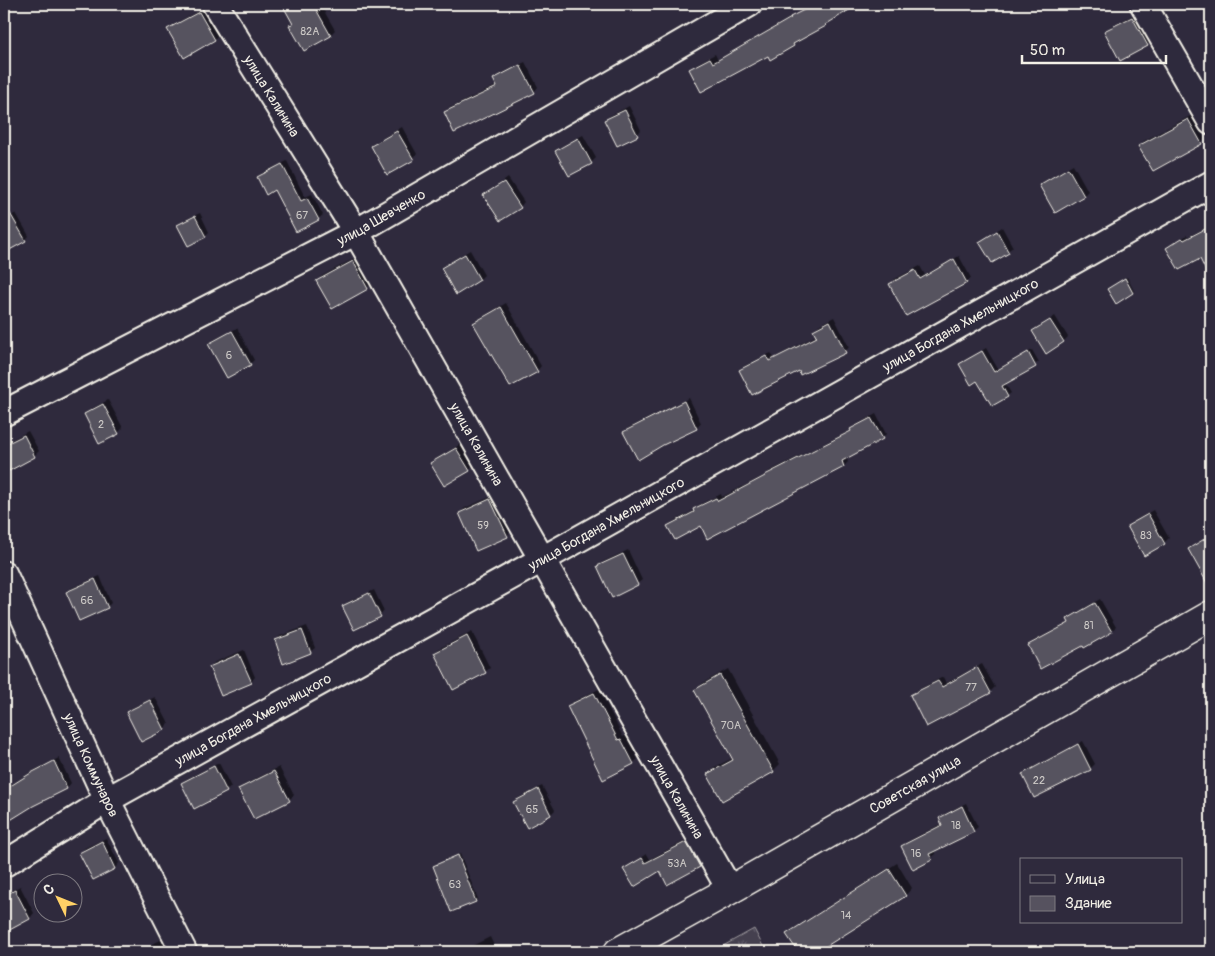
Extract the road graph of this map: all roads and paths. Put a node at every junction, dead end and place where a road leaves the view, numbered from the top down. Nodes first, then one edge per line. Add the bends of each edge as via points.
1 (215, 4) edge
2 (750, 4) edge
3 (1143, 4) edge
4 (1211, 122) edge
5 (1211, 184) edge
6 (356, 232) junction
7 (4, 413) edge
8 (543, 560) junction
9 (4, 574) edge
10 (1211, 615) edge
11 (107, 800) junction
12 (4, 864) edge
13 (730, 890) junction
14 (184, 952) edge
15 (618, 952) edge

1 - 6 street, улица Калинина
2 - 6 street, улица Шевченко
3 - 4 street
5 - 8 street, улица Богдана Хмельницкого
6 - 7 street, улица Шевченко
6 - 8 street, улица Калинина
8 - 11 street, улица Богдана Хмельницкого
8 - 13 street, улица Калинина
9 - 11 street, улица Коммунаров
10 - 13 highway, Советская улица
11 - 12 street, улица Богдана Хмельницкого
11 - 14 street, улица Коммунаров
13 - 15 highway, Советская улица

